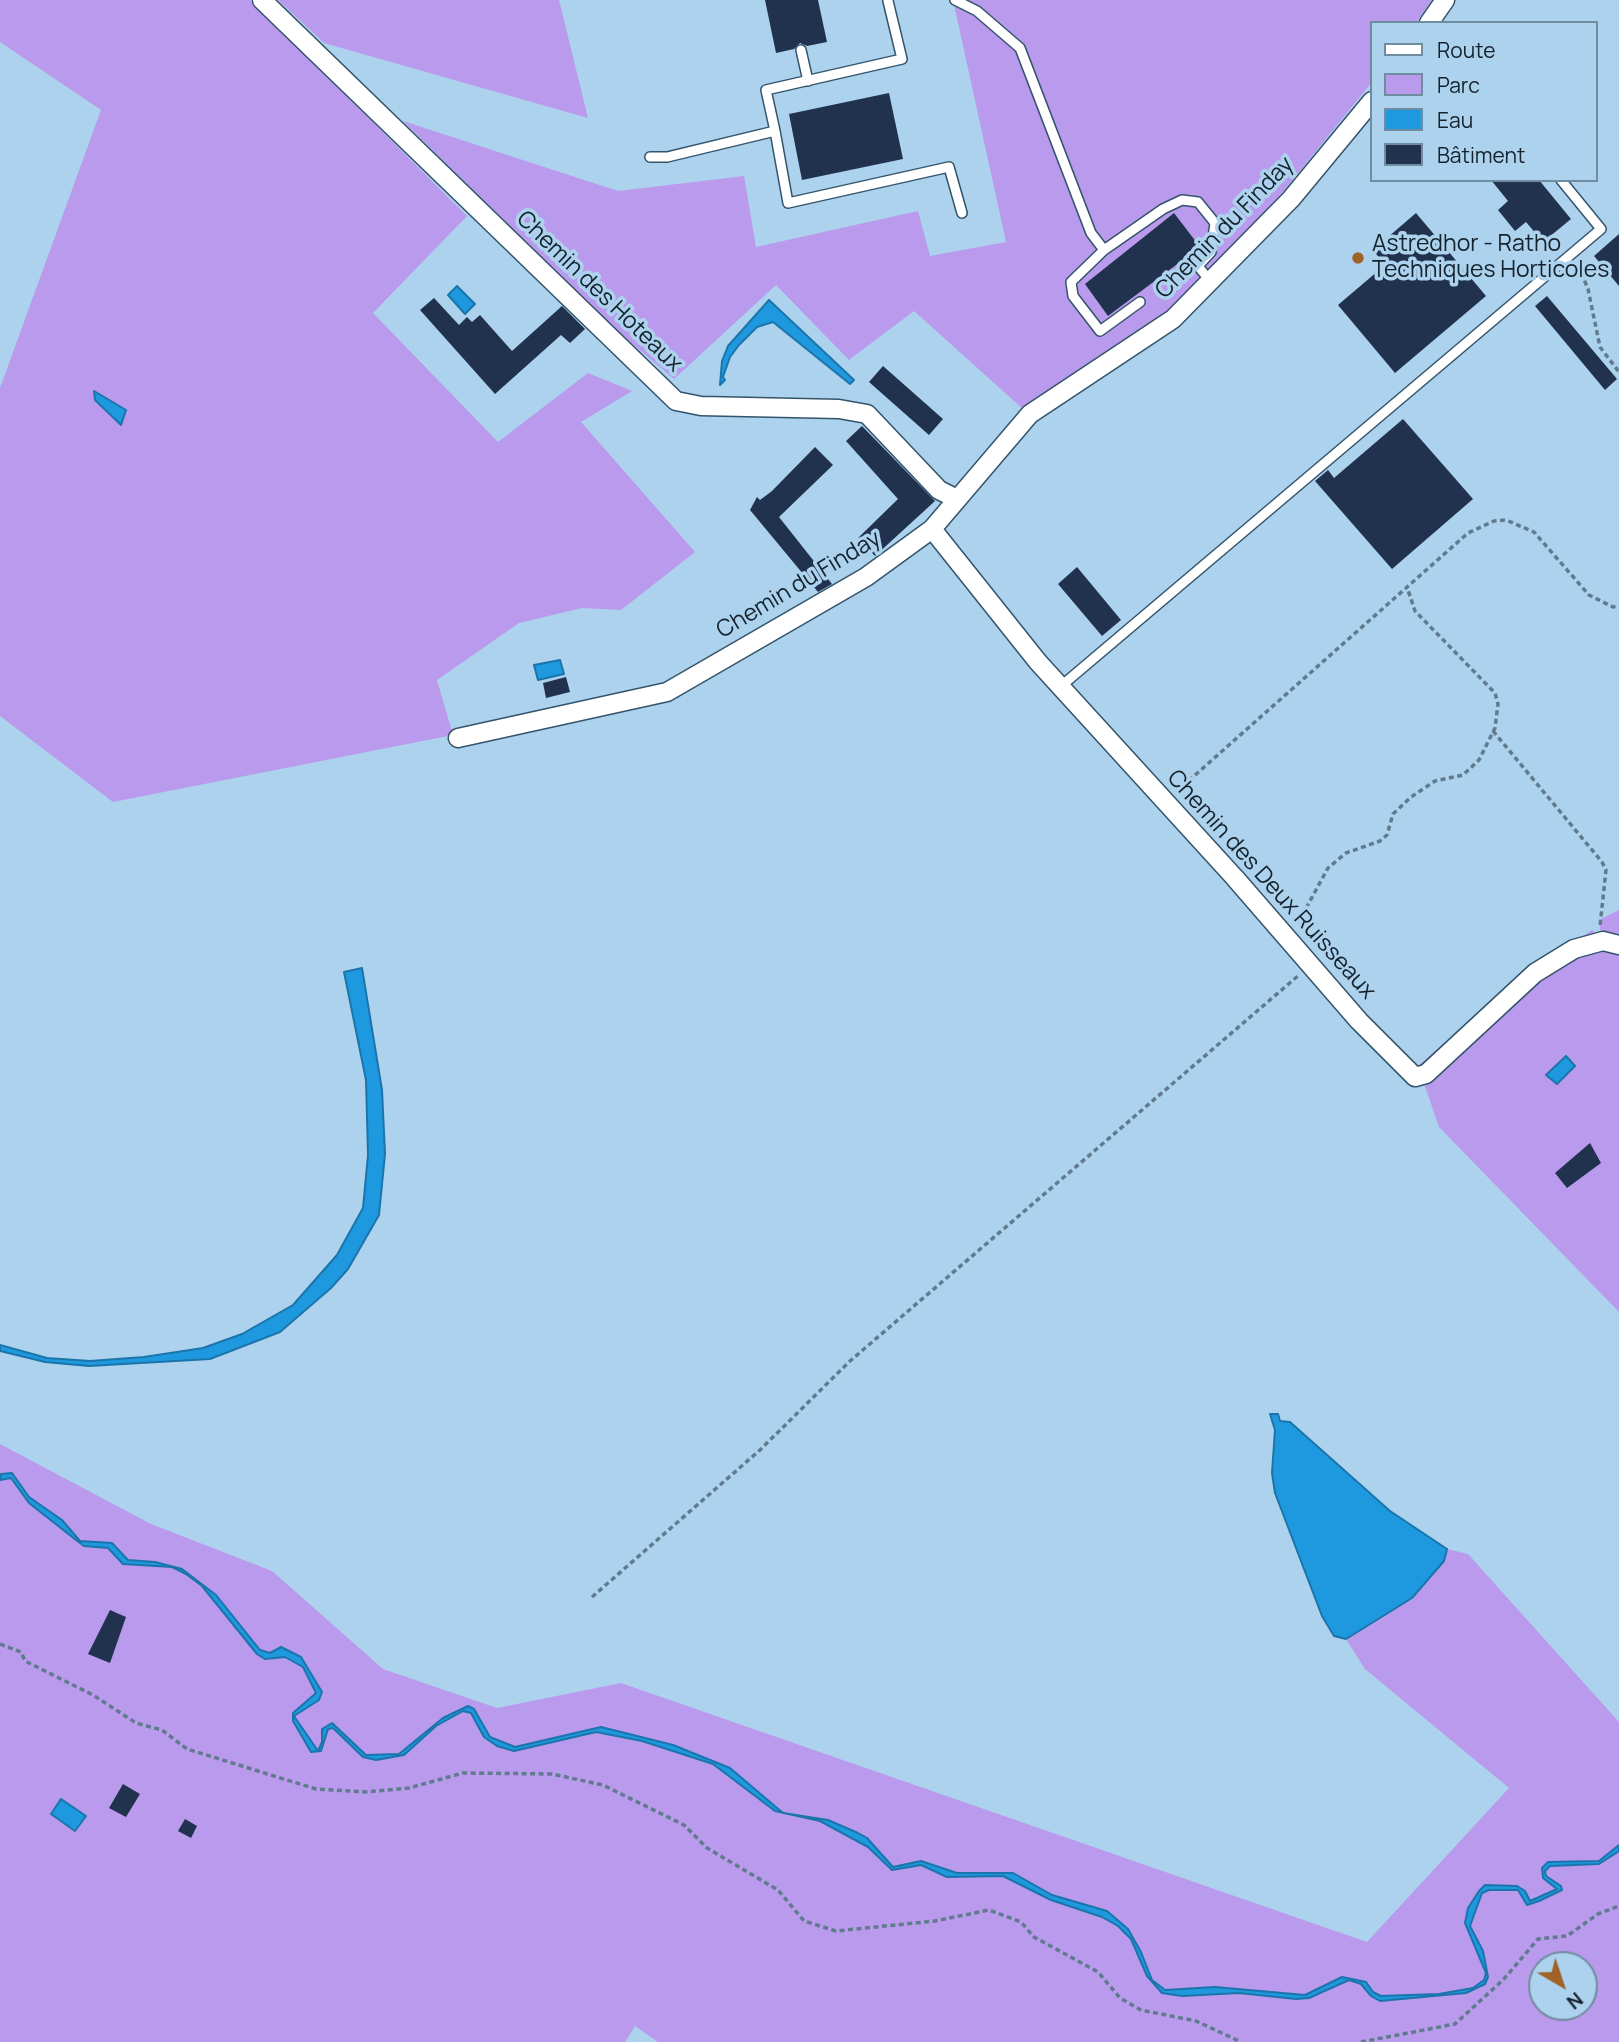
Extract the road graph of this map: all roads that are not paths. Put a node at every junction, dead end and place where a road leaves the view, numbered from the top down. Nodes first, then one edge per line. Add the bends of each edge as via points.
1 (262, 0) edge
2 (890, 0) edge
3 (955, 0) edge
4 (1445, 0) edge
5 (1430, 21) edge
6 (801, 50) dead end
7 (808, 81) junction
8 (1370, 103) edge
9 (775, 131) junction
10 (650, 157) dead end
11 (1562, 182) edge
12 (961, 213) dead end
13 (1104, 250) junction
14 (1210, 281) junction
15 (1140, 302) dead end
16 (955, 498) junction
17 (932, 529) junction
18 (1060, 687) junction
19 (458, 738) dead end
20 (1611, 943) edge

1 - 16 street, Chemin des Hoteaux via 676,401 867,414 939,490
2 - 7 lane via 902,59
3 - 13 lane via 977,11 1020,48 1091,233
4 - 5 street
6 - 7 lane
7 - 9 lane via 766,90
8 - 14 street, Chemin du Finday via 1291,199
9 - 10 lane
9 - 12 lane via 788,203 949,167
11 - 18 lane via 1601,229
13 - 14 lane via 1163,209 1182,200 1198,202 1215,223 1211,252 1198,266
13 - 15 lane via 1071,282 1073,296 1100,331
14 - 16 street, Chemin du Finday via 1173,319 1030,414
16 - 17 street, Chemin du Finday
17 - 18 street, Chemin des Deux Ruisseaux
17 - 19 street, Chemin du Finday via 866,578 667,692
18 - 20 street, Chemin des Deux Ruisseaux via 1359,1021 1415,1077 1426,1074 1535,973 1574,949

